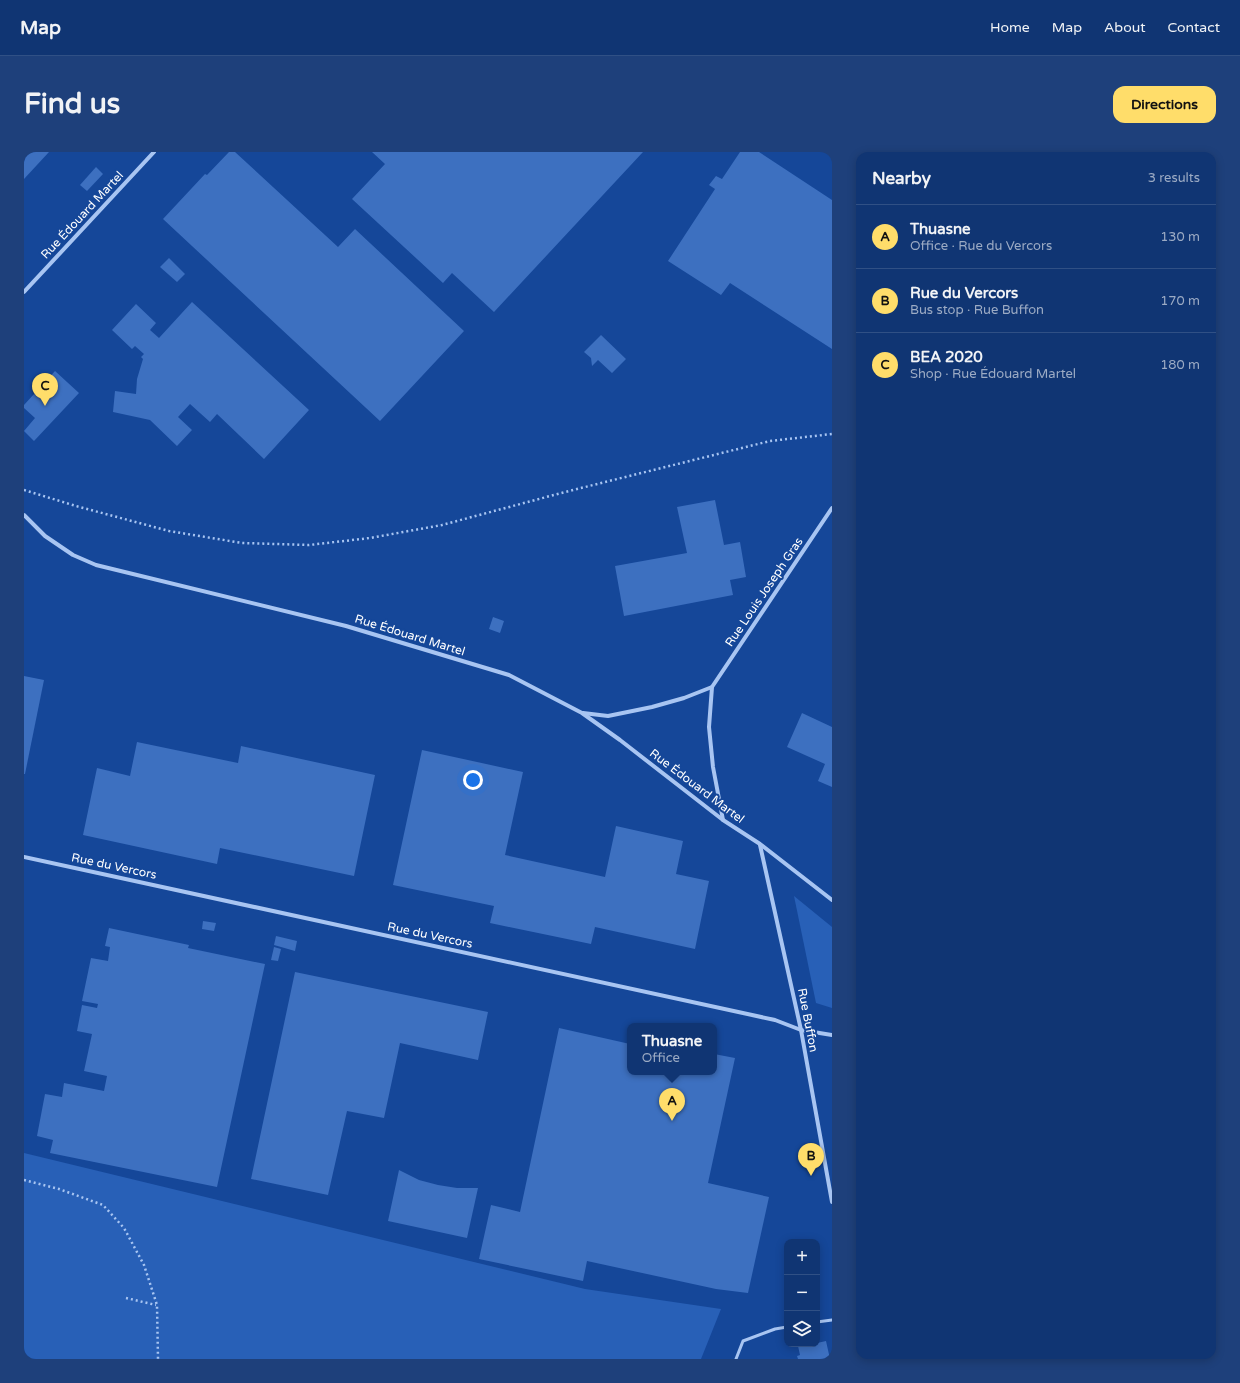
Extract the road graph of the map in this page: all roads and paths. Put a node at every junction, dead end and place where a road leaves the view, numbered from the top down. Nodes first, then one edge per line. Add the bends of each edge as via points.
1 (154, 152) edge
2 (24, 292) edge
3 (832, 434) edge
4 (24, 490) edge
5 (832, 508) edge
6 (24, 516) edge
7 (712, 687) junction
8 (582, 713) junction
9 (724, 820) junction
10 (760, 844) junction
11 (24, 857) edge
12 (832, 900) edge
13 (801, 1030) junction
14 (832, 1035) edge
15 (24, 1180) edge
16 (832, 1202) edge
17 (126, 1298) dead end
18 (157, 1305) junction
19 (832, 1320) edge
20 (820, 1322) edge
21 (784, 1328) edge
22 (158, 1359) edge
23 (736, 1359) edge

1 - 2 street, Rue Édouard Martel
3 - 4 path via 770,441 442,525 370,538 309,545 242,543 169,531
5 - 7 street, Rue Louis Joseph Gras
6 - 8 street, Rue Édouard Martel via 45,536 73,555 96,565 346,626 509,675
7 - 8 street via 652,707 608,716
7 - 9 street, Rue Louis Joseph Gras via 709,727 713,768
8 - 9 street, Rue Édouard Martel
9 - 10 street, Rue Édouard Martel
10 - 12 street, Rue Édouard Martel
10 - 13 street, Rue Buffon
11 - 13 street, Rue du Vercors via 775,1020
13 - 14 street, Rue du Vercors
13 - 16 street, Rue Buffon
15 - 18 path via 103,1205 124,1228 144,1265
17 - 18 path
18 - 22 path
19 - 20 lane
21 - 23 lane via 743,1341

